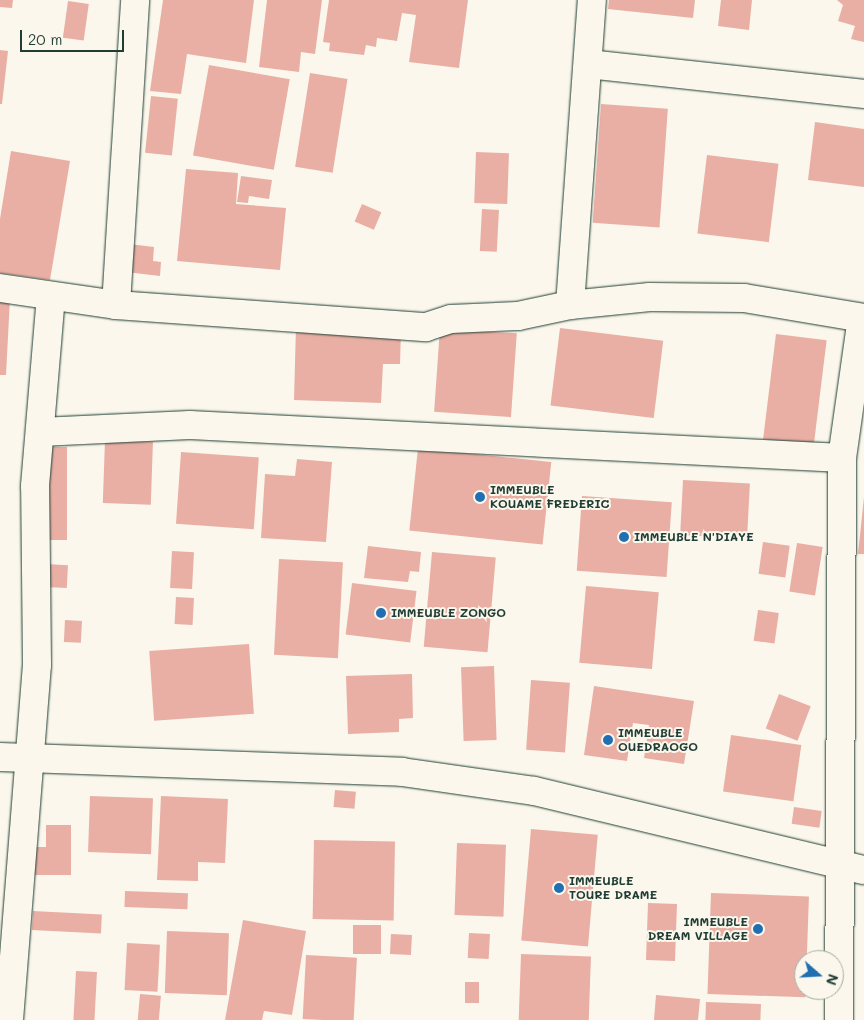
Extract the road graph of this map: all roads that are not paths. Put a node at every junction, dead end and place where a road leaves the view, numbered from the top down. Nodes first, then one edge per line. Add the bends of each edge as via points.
1 (135, 0) edge
2 (592, 0) edge
3 (588, 64) junction
4 (864, 94) edge
5 (0, 288) edge
6 (51, 297) junction
7 (116, 304) junction
8 (570, 305) junction
9 (863, 318) edge
10 (40, 432) junction
11 (842, 458) junction
12 (0, 757) edge
13 (30, 760) junction
14 (852, 867) edge
15 (9, 1020) edge
16 (839, 1020) edge

1 - 7 street
2 - 3 street
3 - 4 street
3 - 8 street
5 - 6 street
6 - 7 street
6 - 10 street
7 - 8 street via 426,327 451,320 518,316
8 - 9 street via 650,297 744,298
9 - 11 street
10 - 11 street via 190,425
10 - 13 street via 35,486 37,665
11 - 14 street
12 - 13 street
13 - 14 street via 402,772 534,791
13 - 15 street
14 - 16 street

